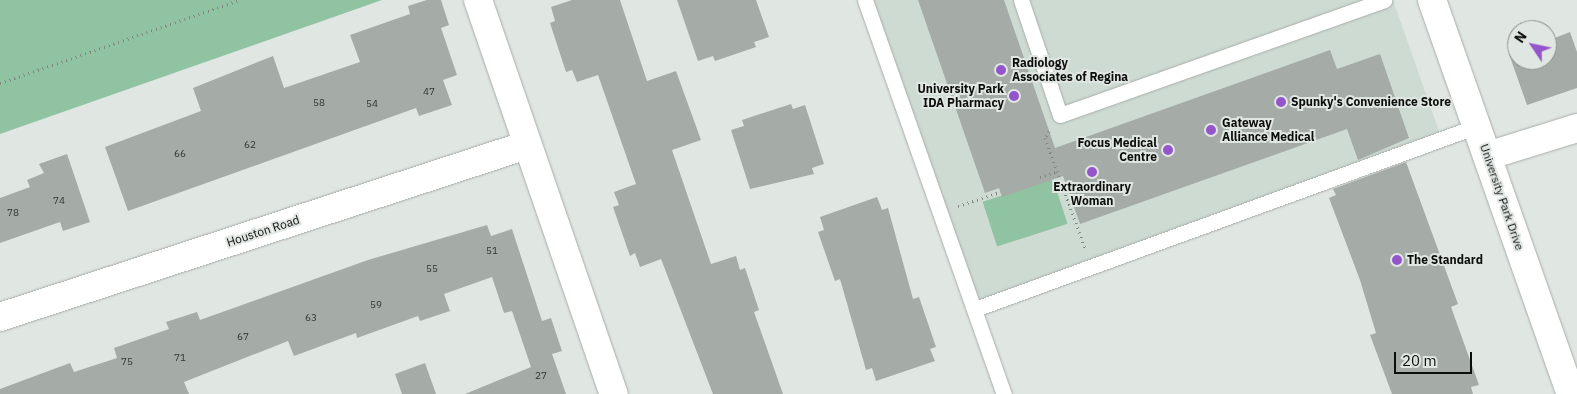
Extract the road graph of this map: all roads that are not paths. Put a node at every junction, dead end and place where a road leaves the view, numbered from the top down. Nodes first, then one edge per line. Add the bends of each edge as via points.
1 (478, 0) edge
2 (865, 0) edge
3 (1021, 0) edge
4 (1384, 0) edge
5 (1432, 0) edge
6 (1351, 6) edge
7 (1477, 126) junction
8 (1577, 128) edge
9 (527, 145) junction
10 (1487, 156) junction
11 (975, 309) junction
12 (0, 317) edge
13 (614, 394) edge
14 (1004, 394) edge
15 (1571, 394) edge

1 - 9 street
2 - 11 lane
3 - 6 lane via 1060,115
4 - 6 lane
5 - 7 street, University Park Drive
7 - 10 street, University Park Drive
7 - 11 lane
8 - 10 street
9 - 12 street, Houston Road
9 - 13 street
10 - 15 street, University Park Drive
11 - 14 lane

